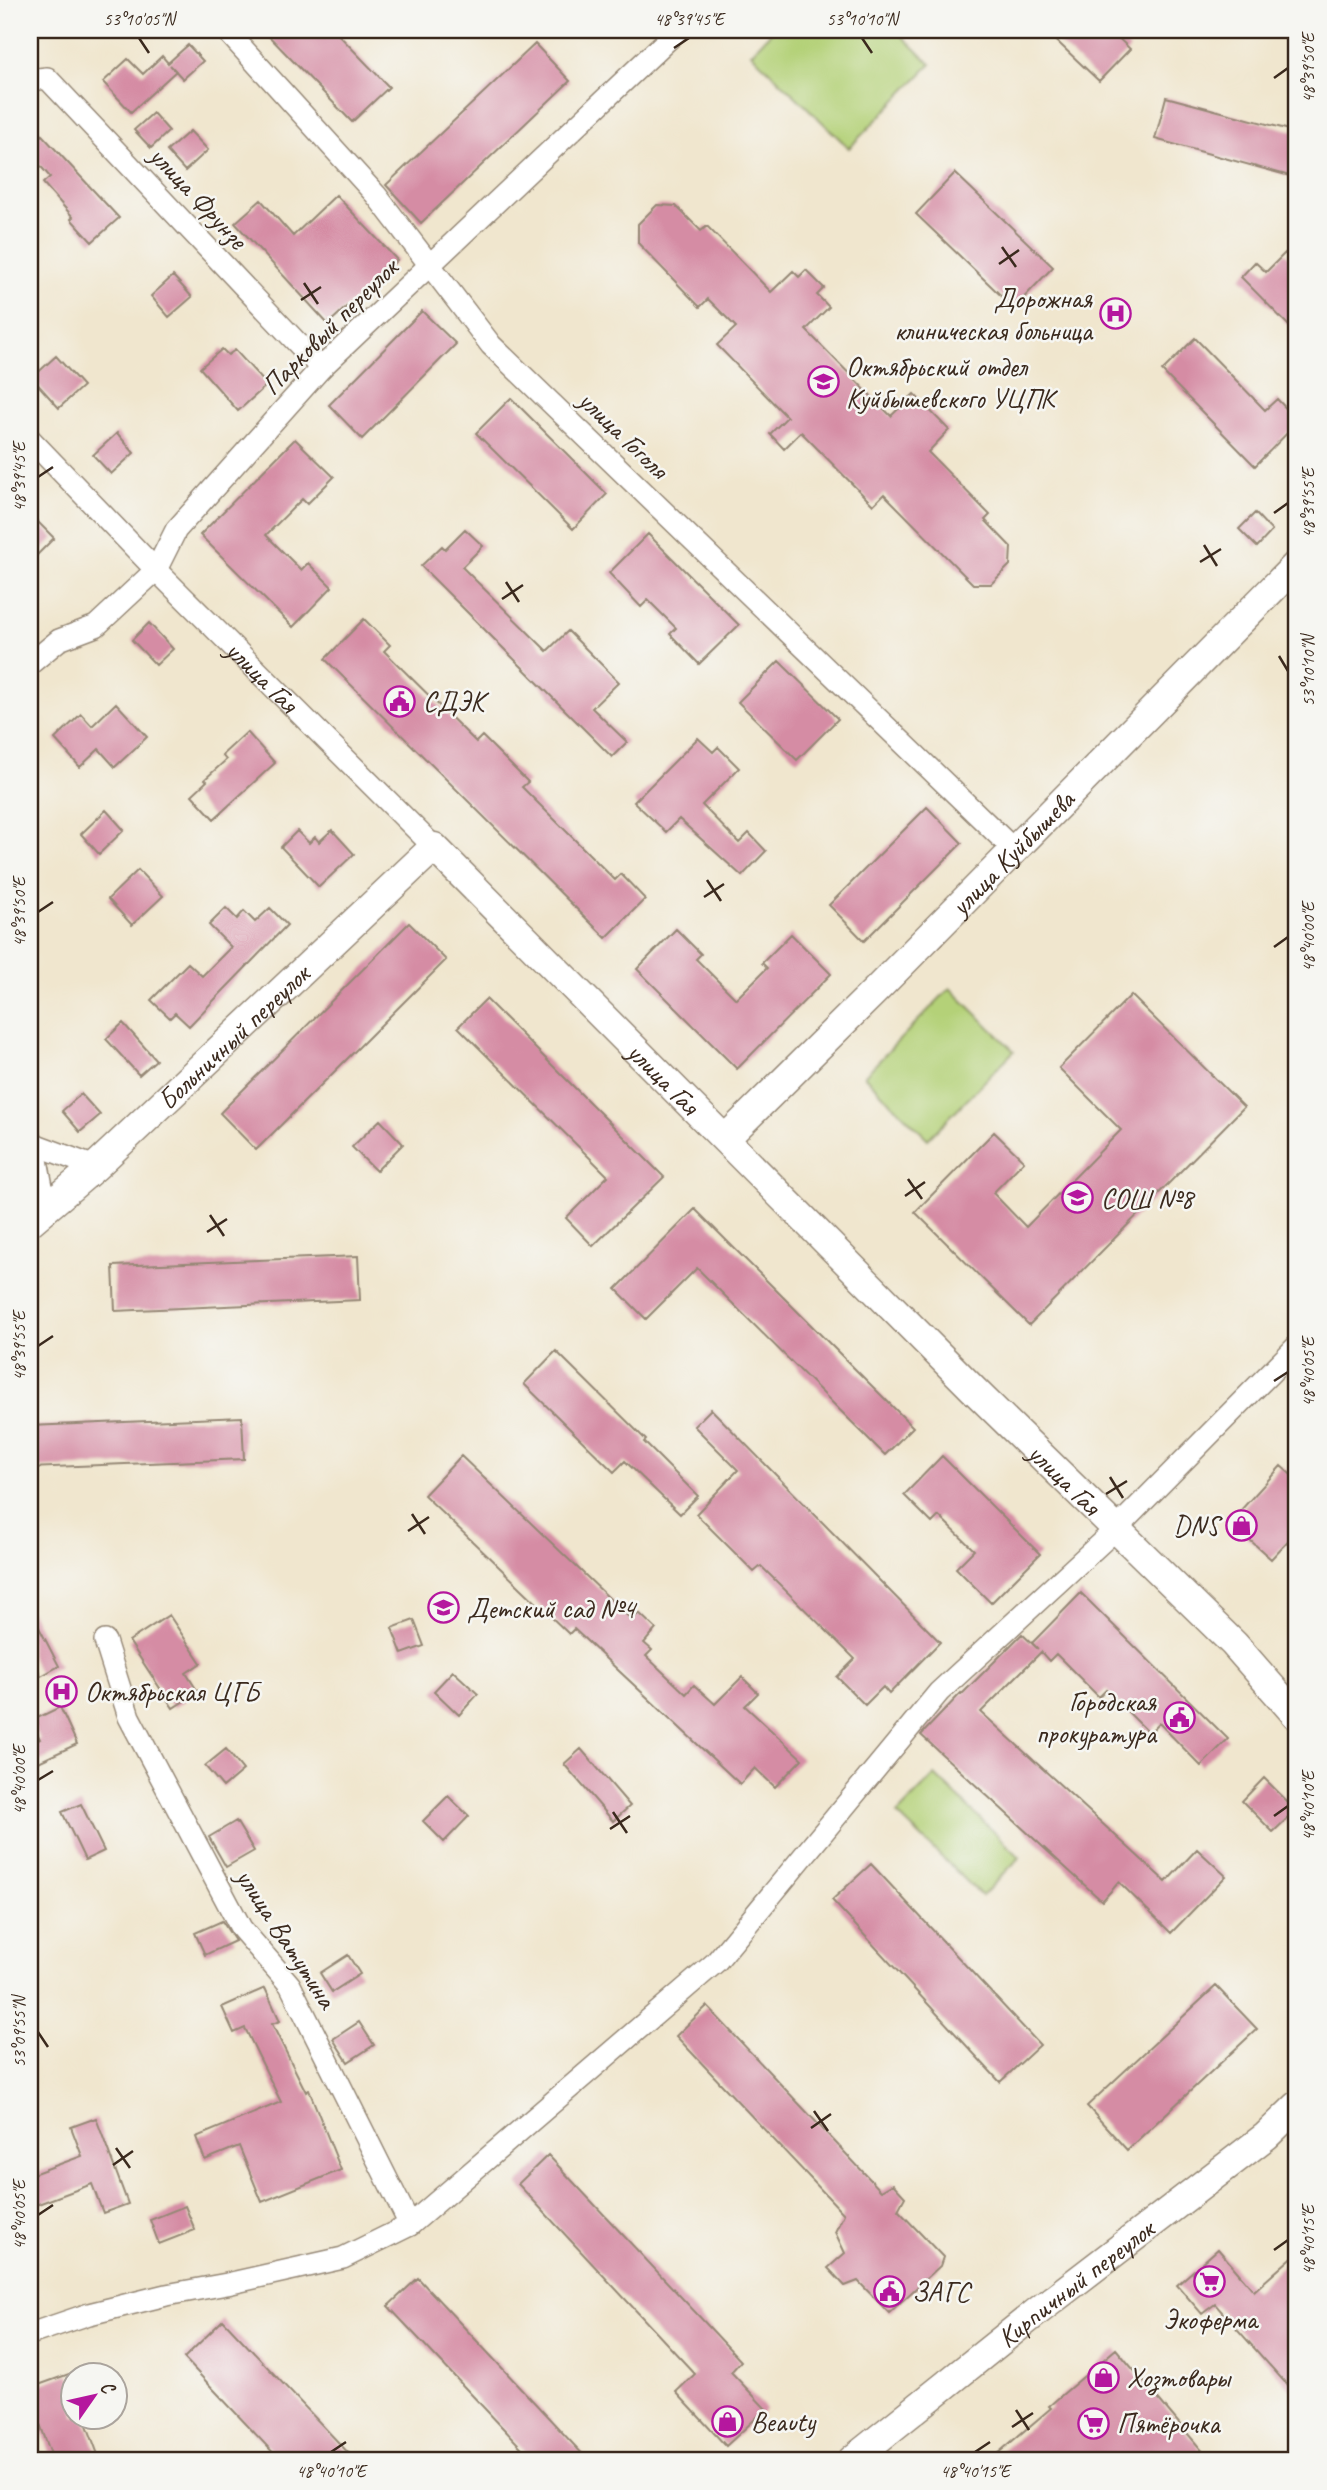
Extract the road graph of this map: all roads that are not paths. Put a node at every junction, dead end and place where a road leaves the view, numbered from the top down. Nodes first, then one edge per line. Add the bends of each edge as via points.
1 (226, 30) edge
2 (678, 30) edge
3 (30, 80) edge
4 (430, 265) junction
5 (321, 368) junction
6 (30, 439) edge
7 (1297, 564) edge
8 (156, 570) junction
9 (30, 664) edge
10 (434, 847) junction
11 (1014, 850) junction
12 (726, 1138) junction
13 (32, 1141) edge
14 (95, 1167) junction
15 (38, 1215) edge
16 (1297, 1346) edge
17 (1116, 1529) junction
18 (105, 1641) dead end
19 (1297, 1716) edge
20 (1297, 2106) edge
21 (410, 2225) junction
22 (30, 2334) edge
23 (852, 2460) edge

1 - 4 street, улица Гоголя via 376,195
2 - 4 street, Парковый переулок
3 - 5 street, улица Фрунзе via 47,78
4 - 5 street, Парковый переулок
4 - 11 street, улица Гоголя via 491,345
5 - 8 street, Парковый переулок via 176,530
6 - 8 street, улица Гая
7 - 11 main road, улица Куйбышева
8 - 9 street, Парковый переулок via 96,626 59,640
8 - 10 street, улица Гая
10 - 12 main road, улица Гая
10 - 14 main road, Больничный переулок
11 - 12 main road, улица Куйбышева
12 - 17 main road, улица Гая
13 - 14 street
13 - 15 street
14 - 15 main road, Больничный переулок
16 - 17 street
17 - 19 main road, улица Гая via 1234,1644
17 - 21 street via 939,1692 716,1962
18 - 21 street, улица Ватутина via 129,1717 241,1928 290,1985
20 - 23 main road, Кирпичный переулок via 1266,2136
21 - 22 street via 342,2258 166,2295

